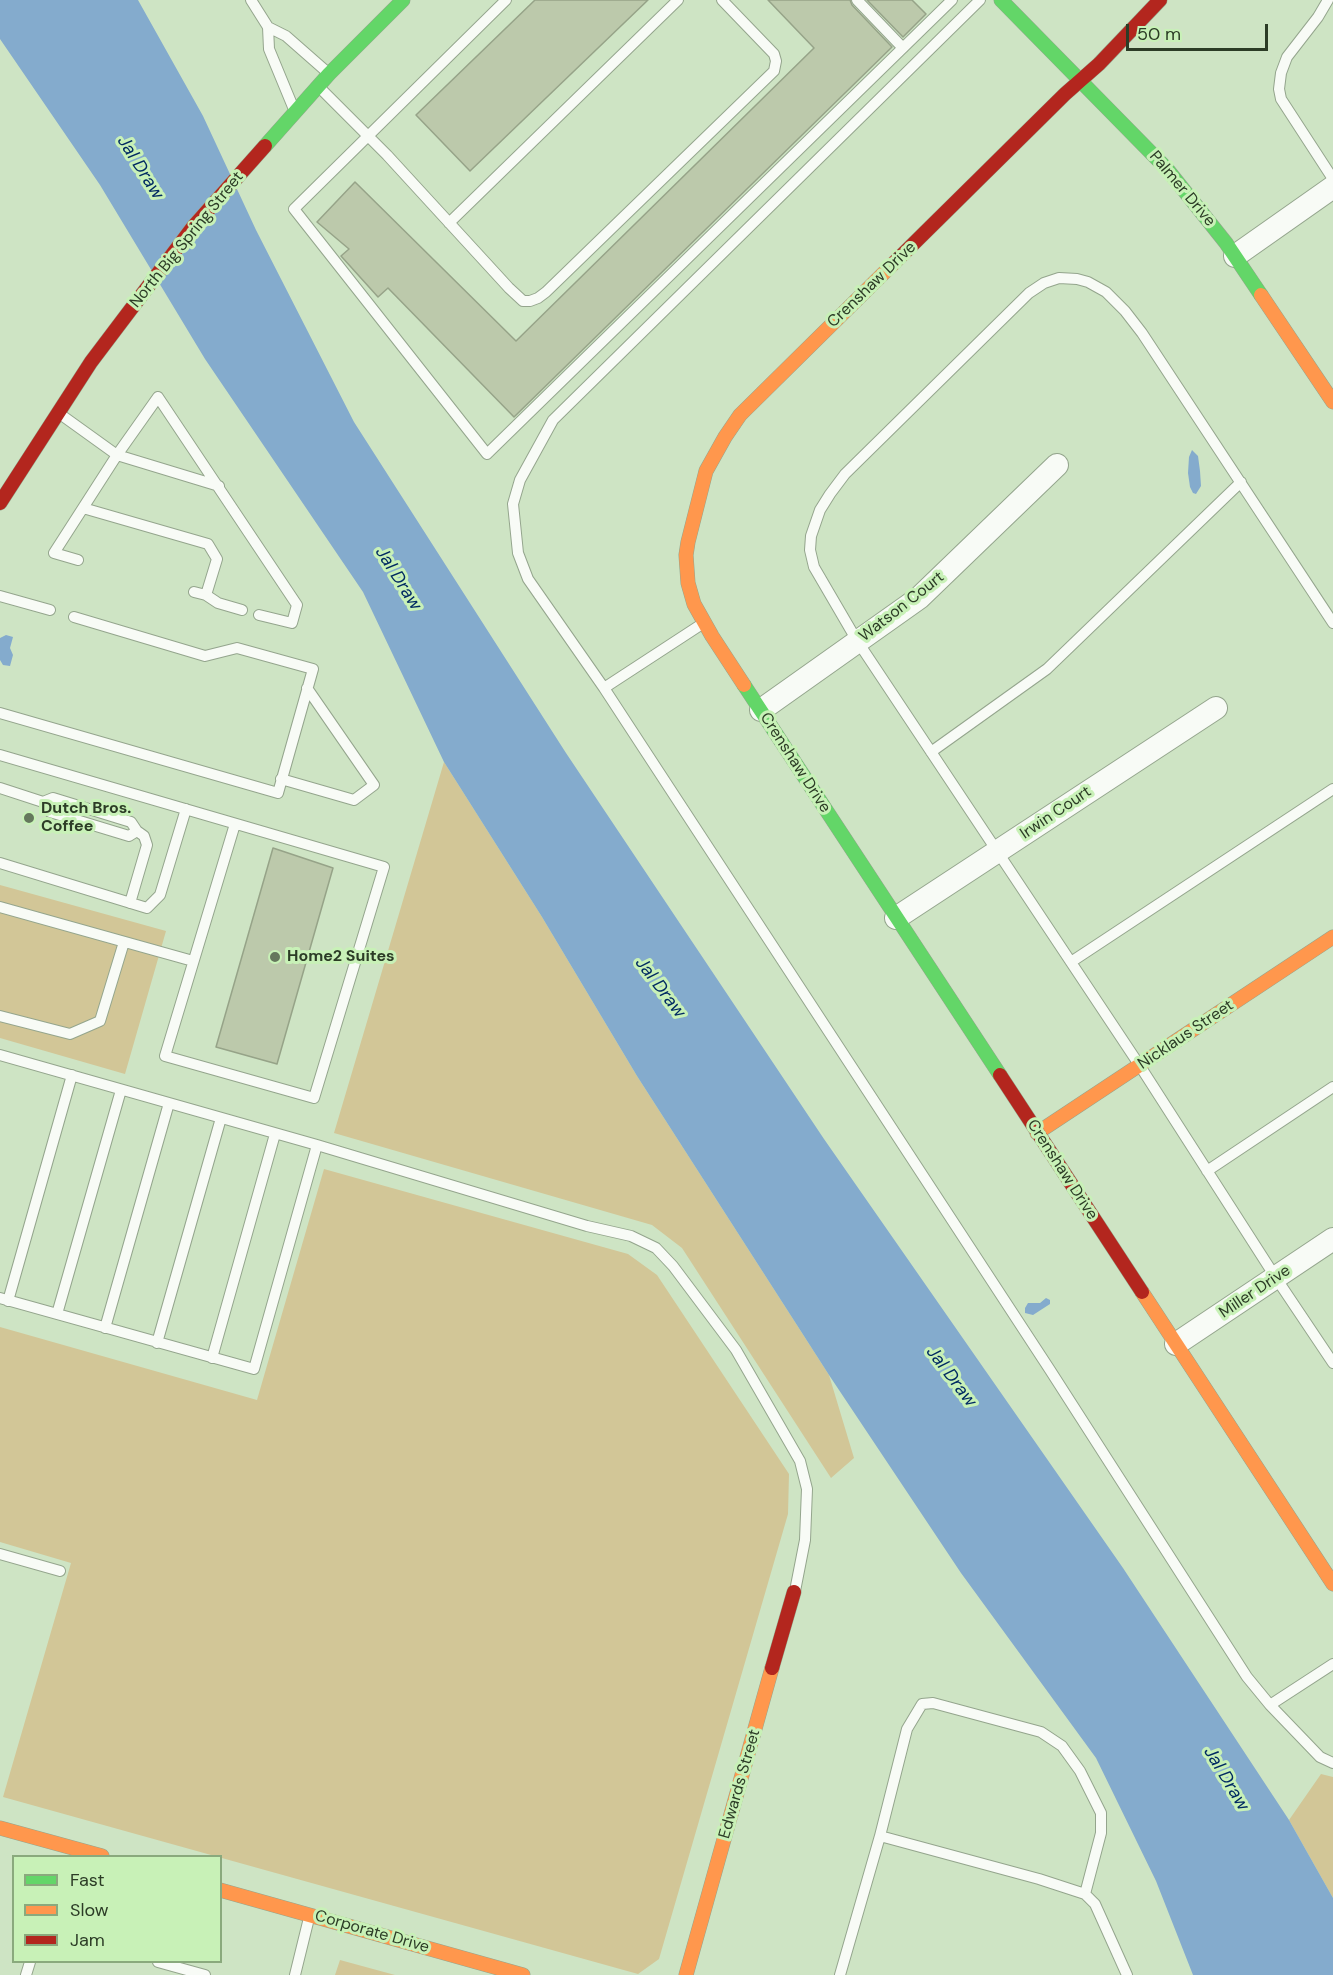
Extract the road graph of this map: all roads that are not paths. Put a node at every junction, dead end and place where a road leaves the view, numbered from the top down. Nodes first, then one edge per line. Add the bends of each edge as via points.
1 (251, 0) edge
2 (403, 0) edge
3 (506, 0) edge
4 (678, 0) edge
5 (722, 0) edge
6 (856, 0) edge
7 (951, 0) edge
8 (980, 0) edge
9 (1001, 0) edge
10 (1160, 0) edge
11 (1328, 0) edge
12 (268, 27) junction
13 (903, 48) junction
14 (329, 74) junction
15 (1080, 80) junction
16 (318, 86) junction
17 (294, 112) junction
18 (368, 136) junction
19 (1333, 179) edge
20 (1333, 187) edge
21 (449, 223) junction
22 (1234, 256) junction
23 (1333, 402) edge
24 (58, 413) junction
25 (117, 455) junction
26 (1057, 465) dead end
27 (1241, 482) junction
28 (219, 486) junction
29 (0, 503) edge
30 (83, 508) junction
31 (78, 560) dead end
32 (194, 592) dead end
33 (206, 595) junction
34 (0, 596) edge
35 (50, 610) dead end
36 (242, 610) dead end
37 (259, 615) dead end
38 (74, 617) dead end
39 (704, 622) junction
40 (1333, 624) edge
41 (858, 642) junction
42 (307, 688) junction
43 (604, 688) junction
44 (1216, 708) dead end
45 (761, 710) junction
46 (0, 713) edge
47 (932, 752) junction
48 (0, 755) edge
49 (281, 779) junction
50 (0, 788) edge
51 (1333, 789) edge
52 (186, 809) junction
53 (235, 824) junction
54 (998, 851) junction
55 (0, 863) edge
56 (130, 903) junction
57 (0, 907) edge
58 (897, 918) junction
59 (1333, 937) edge
60 (124, 942) junction
61 (194, 961) junction
62 (1071, 962) junction
63 (0, 1016) edge
64 (0, 1055) edge
65 (1140, 1066) junction
66 (72, 1075) junction
67 (1333, 1088) edge
68 (121, 1090) junction
69 (169, 1103) junction
70 (221, 1118) junction
71 (1038, 1133) junction
72 (275, 1134) junction
73 (317, 1145) junction
74 (1207, 1171) junction
75 (1333, 1239) edge
76 (1276, 1278) junction
77 (4, 1299) edge
78 (57, 1314) junction
79 (105, 1328) junction
80 (157, 1343) junction
81 (1176, 1344) junction
82 (212, 1358) junction
83 (1333, 1363) edge
84 (0, 1554) edge
85 (60, 1571) dead end
86 (1333, 1584) edge
87 (794, 1593) joint
88 (1333, 1664) edge
89 (1270, 1706) junction
90 (1333, 1763) edge
91 (0, 1828) edge
92 (880, 1836) junction
93 (95, 1855) edge
94 (222, 1891) edge
95 (1085, 1894) junction
96 (310, 1915) junction
97 (167, 1963) edge
98 (193, 1966) edge
99 (205, 1975) edge
100 (295, 1975) edge
101 (523, 1975) edge
102 (686, 1975) edge
103 (840, 1975) edge
104 (1126, 1975) edge

1 - 12 lane
2 - 14 main road, North Big Spring Street
3 - 18 lane
4 - 21 lane
5 - 21 lane via 774,54 774,71 538,298 523,301
6 - 13 lane
7 - 13 lane
8 - 43 lane via 553,420 520,480 513,504 518,554 528,579
9 - 15 main road, Palmer Drive
10 - 15 main road, Crenshaw Drive
11 - 19 lane via 1287,57 1279,89 1281,99
12 - 14 lane via 286,36
12 - 17 lane via 269,49
13 - 18 lane via 487,454 294,209
14 - 16 main road, North Big Spring Street
15 - 22 main road, Palmer Drive via 1167,169
15 - 39 main road, Crenshaw Drive via 740,415 706,471 688,542 688,583
16 - 17 main road, North Big Spring Street
16 - 18 lane
17 - 24 main road, North Big Spring Street via 145,289
18 - 21 lane
20 - 22 street
22 - 23 main road, Palmer Drive
24 - 25 lane
24 - 29 main road, North Big Spring Street
25 - 28 lane
25 - 28 lane via 158,397
25 - 30 lane
26 - 41 street, Watson Court via 920,598
27 - 40 lane
27 - 41 lane via 1116,300 1088,282 1066,277 1050,281 1029,293 854,465 820,510 811,536 814,567
27 - 47 lane via 1047,669
28 - 37 lane via 297,605 292,623
30 - 31 lane via 54,553
30 - 33 lane via 208,544 218,559
32 - 33 lane
33 - 36 lane
34 - 35 lane
38 - 42 lane via 205,656 237,648 313,669
39 - 43 lane
39 - 45 main road, Crenshaw Drive
41 - 45 street, Watson Court
41 - 47 lane
42 - 49 lane
42 - 49 lane via 374,785 354,800
43 - 89 lane via 1247,1677
44 - 54 street, Irwin Court
45 - 58 main road, Crenshaw Drive
46 - 49 lane via 278,793
47 - 54 lane
48 - 52 lane
50 - 56 lane via 43,802 53,798 131,822 147,845
51 - 62 lane
52 - 53 lane
52 - 56 lane via 160,895 147,908
53 - 61 lane
53 - 61 lane via 384,867 314,1098 165,1056
54 - 58 street, Irwin Court
54 - 62 lane
55 - 56 lane
57 - 60 lane
58 - 71 main road, Crenshaw Drive
59 - 65 main road, Nicklaus Street
60 - 61 lane
60 - 63 lane via 100,1021 70,1034
62 - 65 lane
64 - 66 lane
65 - 71 main road, Nicklaus Street
65 - 74 lane
66 - 68 lane
66 - 77 lane
67 - 74 lane
68 - 69 lane
68 - 78 lane
69 - 70 lane
69 - 79 lane
70 - 72 lane
70 - 80 lane
71 - 81 main road, Crenshaw Drive
72 - 73 lane
72 - 82 lane
73 - 82 lane via 254,1369
73 - 87 lane via 631,1236 656,1248 736,1350 800,1461 807,1489 805,1540
74 - 76 lane
75 - 76 street, Miller Drive
76 - 81 street, Miller Drive
76 - 83 lane
77 - 78 lane
78 - 79 lane
79 - 80 lane
80 - 82 lane
81 - 86 main road, Crenshaw Drive
84 - 85 lane
87 - 102 main road, Edwards Street
88 - 89 lane
89 - 90 lane via 1320,1757
91 - 93 main road
92 - 95 lane
92 - 95 lane via 907,1729 922,1704 933,1703 1041,1732 1062,1746 1101,1813 1101,1833
92 - 103 lane
94 - 96 main road, Corporate Drive
95 - 104 lane via 1095,1904
96 - 100 lane
96 - 101 main road, Corporate Drive
97 - 98 lane
98 - 99 lane

